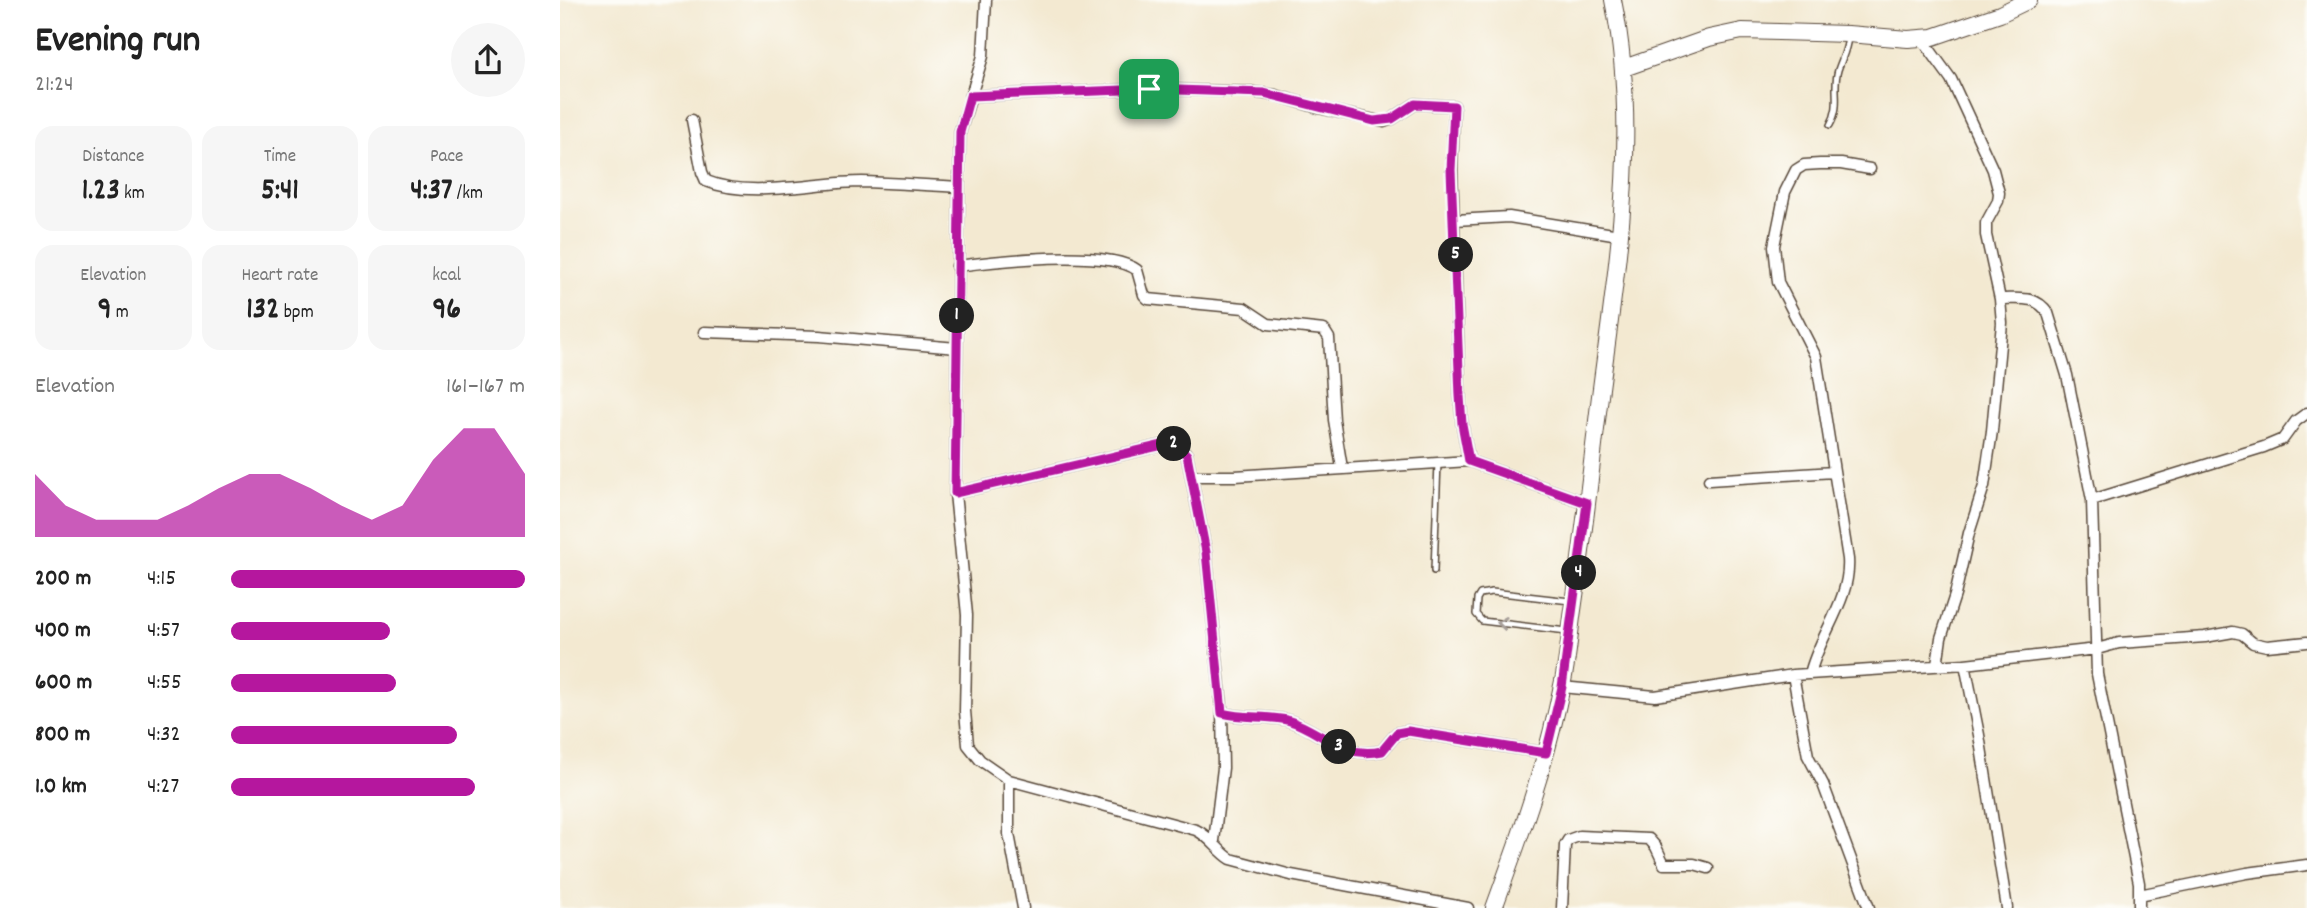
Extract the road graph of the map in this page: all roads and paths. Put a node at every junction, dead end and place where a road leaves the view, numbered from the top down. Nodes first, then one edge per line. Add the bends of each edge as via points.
1 (986, 0) edge
2 (1613, 0) edge
3 (2029, 0) edge
4 (1848, 34) junction
5 (1922, 39) junction
6 (1624, 68) junction
7 (970, 96) junction
8 (692, 120) dead end
9 (1830, 125) dead end
10 (1870, 169) dead end
11 (959, 187) junction
12 (1455, 220) junction
13 (1619, 235) junction
14 (957, 266) junction
15 (2000, 299) junction
16 (704, 332) dead end
17 (957, 348) junction
18 (2307, 413) edge
19 (1469, 461) junction
20 (1438, 462) junction
21 (1342, 468) junction
22 (1834, 472) junction
23 (1191, 476) junction
24 (1709, 480) dead end
25 (955, 493) junction
26 (2092, 500) junction
27 (1587, 503) junction
28 (1434, 571) dead end
29 (1575, 601) junction
30 (1570, 631) junction
31 (2307, 642) edge
32 (2097, 649) junction
33 (1937, 664) junction
34 (1965, 664) junction
35 (1810, 674) junction
36 (1793, 675) junction
37 (1562, 687) junction
38 (1222, 713) junction
39 (1546, 753) junction
40 (1009, 780) junction
41 (1214, 841) junction
42 (2307, 864) edge
43 (1708, 867) dead end
44 (2139, 895) junction
45 (1023, 908) edge
46 (1468, 908) edge
47 (1494, 908) edge
48 (1562, 908) edge
49 (1869, 908) edge
50 (2007, 908) edge
51 (2138, 908) edge

1 - 7 street via 985,44
2 - 6 street
3 - 5 street via 1962,29
4 - 5 street
4 - 6 street via 1725,33
4 - 9 lane via 1837,77 1837,113
5 - 15 street via 1951,79 1998,184 1998,201 1986,223 1986,235
6 - 13 street via 1626,134
7 - 11 street via 960,132
7 - 12 street via 1149,89 1252,92 1384,122 1415,104 1454,106 1451,170
8 - 11 street via 702,172 706,181 715,185 767,189 862,183
10 - 22 street via 1820,164 1796,170 1778,216 1774,246 1778,282 1815,357
11 - 14 street
12 - 13 street via 1509,217
12 - 19 street via 1461,415
13 - 27 street
14 - 17 street
14 - 21 street via 1046,257 1124,263 1137,270 1148,299 1244,308 1268,324 1324,330 1329,338
15 - 26 street via 2033,299 2048,313 2071,389
15 - 33 street via 2002,337 1984,486
16 - 17 street
17 - 25 street
18 - 26 street via 2283,439 2264,447
19 - 20 street
19 - 27 street
20 - 21 street
20 - 28 lane
21 - 23 street
22 - 24 street
22 - 35 street via 1849,574
23 - 25 street via 1183,449 1167,444
23 - 38 street via 1206,552
25 - 40 street via 967,615 965,733 972,753
26 - 32 street
27 - 29 street
29 - 30 street
30 -> 29 lane via 1482,621 1476,614 1477,599 1492,592
30 - 37 street
31 - 32 street via 2267,646 2233,632
32 - 34 street
32 - 44 street via 2100,692
33 - 34 street
33 - 35 street
34 - 50 street
35 - 36 street
36 - 37 street via 1655,696
36 - 49 street via 1808,756
37 - 39 street
38 - 39 street via 1284,720 1352,752 1382,751 1397,733 1408,731
38 - 41 street via 1223,768
39 - 47 street
40 - 41 street via 1196,830
40 - 45 street via 1009,834
41 - 46 street via 1231,859 1279,872
42 - 44 street
43 - 48 street via 1664,864 1649,839 1579,835 1565,845
44 - 51 street

